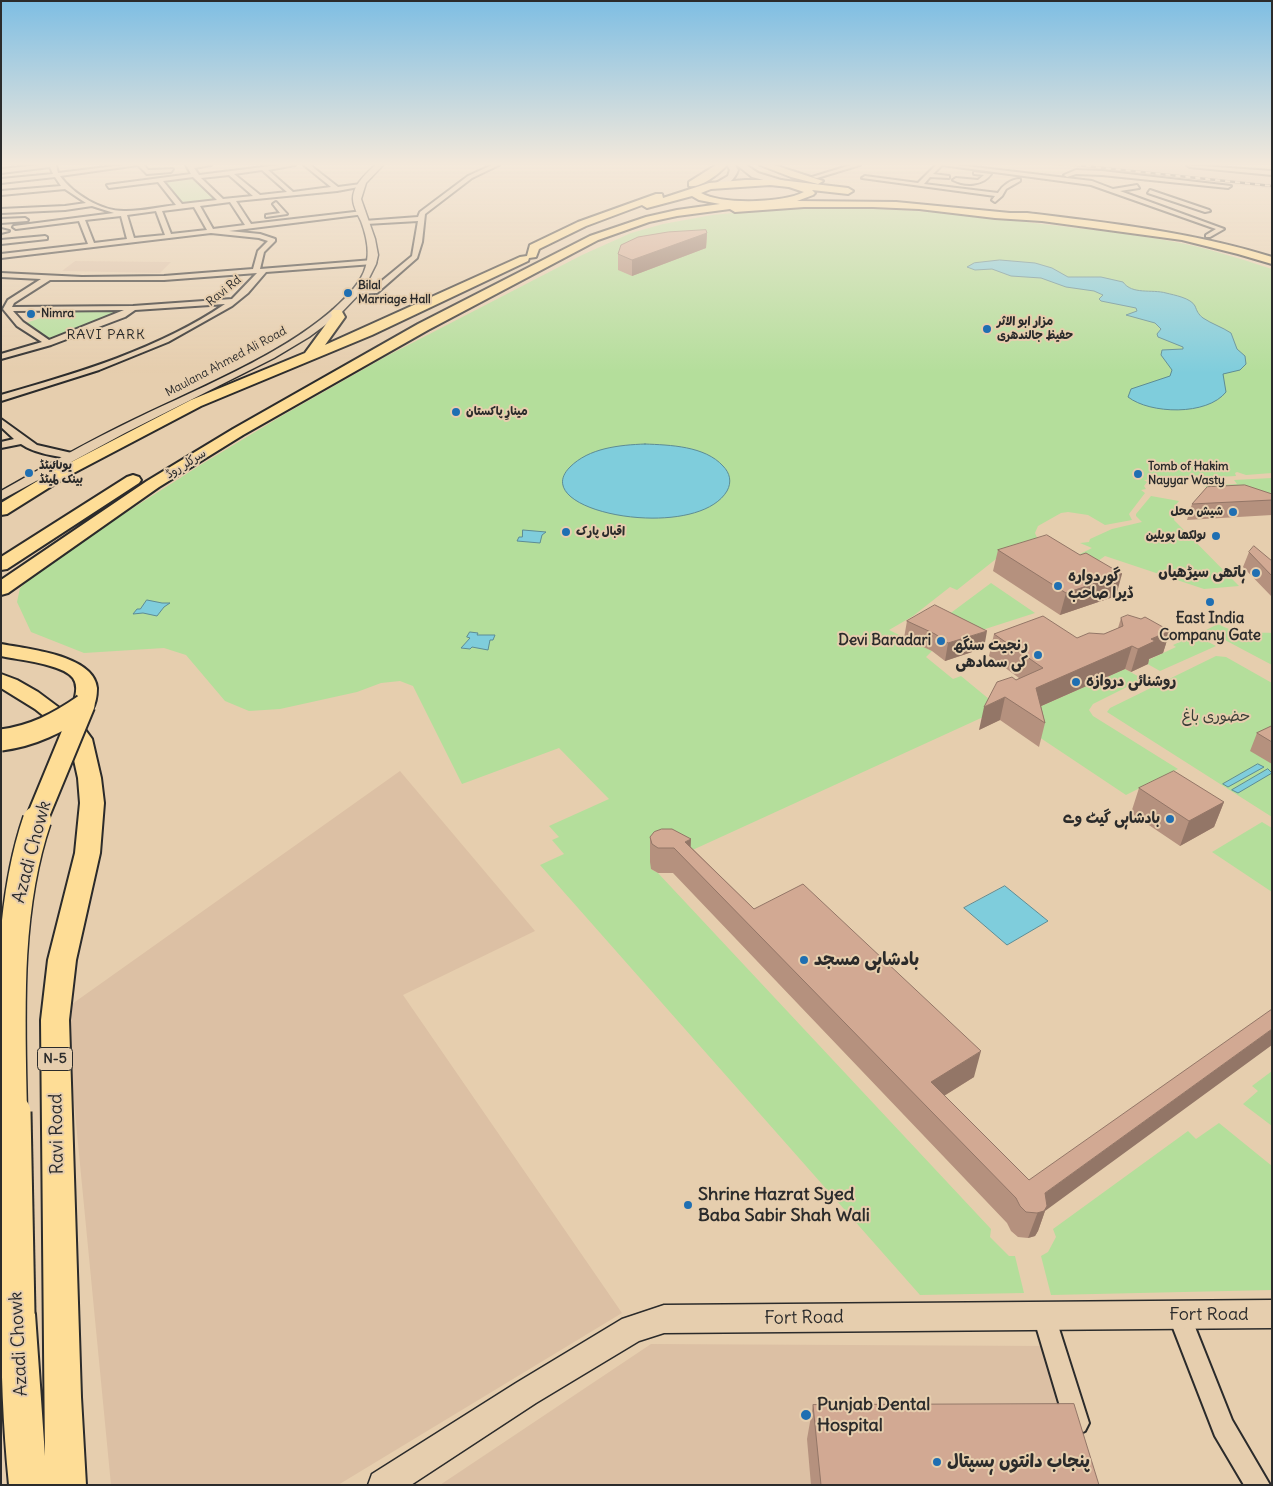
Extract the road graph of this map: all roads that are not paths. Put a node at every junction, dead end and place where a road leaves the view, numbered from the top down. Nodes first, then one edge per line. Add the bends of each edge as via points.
1 (44, 234) edge
2 (88, 234) edge
3 (129, 234) edge
4 (183, 234) edge
5 (244, 234) edge
6 (370, 234) edge
7 (419, 234) edge
8 (560, 234) edge
9 (576, 234) edge
10 (603, 234) edge
11 (617, 234) edge
12 (1167, 234) edge
13 (1197, 234) edge
14 (1211, 234) edge
15 (169, 236) joint
16 (1208, 236) junction
17 (45, 238) junction
18 (131, 240) junction
19 (1, 242) edge
20 (92, 245) junction
21 (49, 250) junction
22 (1272, 253) edge
23 (532, 255) junction
24 (1, 256) edge
25 (1272, 261) edge
26 (373, 262) junction
27 (265, 269) junction
28 (256, 270) junction
29 (1, 275) edge
30 (48, 278) junction
31 (514, 280) junction
32 (358, 292) junction
33 (233, 301) junction
34 (133, 308) junction
35 (7, 309) junction
36 (337, 313) junction
37 (48, 343) junction
38 (380, 351) junction
39 (309, 356) junction
40 (1, 357) edge
41 (1, 398) edge
42 (189, 402) junction
43 (1, 422) edge
44 (20, 441) junction
45 (1, 445) edge
46 (73, 456) junction
47 (1, 496) edge
48 (1, 510) edge
49 (1, 526) edge
50 (1, 565) edge
51 (1, 589) edge
52 (1, 650) edge
53 (1, 680) edge
54 (84, 705) junction
55 (1, 740) edge
56 (1272, 1314) edge
57 (1179, 1315) junction
58 (1044, 1316) junction
59 (1085, 1447) edge
60 (29, 1485) edge
61 (66, 1485) edge
62 (383, 1485) edge
63 (1258, 1485) edge

1 - 17 street
2 - 20 street
3 - 18 street
4 - 15 street
5 - 28 street via 273,240 260,251
6 - 26 street
7 - 32 street via 415,256 374,291
8 - 23 main road via 534,247
9 - 23 main road
10 - 31 main road, سرکلر روڈ
11 - 31 main road
12 - 25 main road
13 - 16 main road
14 - 16 street
15 - 18 street
16 - 22 main road
17 - 19 street
17 - 21 street
18 - 20 street
20 - 21 street
21 - 24 street
23 - 39 main road
26 - 27 street
26 - 32 street, Maulana Ahmed Ali Road
27 - 28 street, Ravi Rd
27 - 33 street, Ravi Rd
28 - 30 street, Ravi Rd via 164,278
29 - 30 street, Ravi Rd
30 - 35 street via 11,302
31 - 38 main road, سرکلر روڈ
32 - 36 street, Maulana Ahmed Ali Road
33 - 34 street
33 - 41 street, Ravi Rd via 206,320 136,353 91,371
34 - 35 street
34 - 37 street
35 - 37 street via 20,324
36 - 39 main road via 339,317
36 - 42 street, Maulana Ahmed Ali Road
37 - 40 street
38 - 50 main road, سرکلر روڈ via 348,362 173,456
38 - 51 main road, سرکلر روڈ via 153,484
39 - 42 main road
39 - 49 main road via 93,470
42 - 46 street, Maulana Ahmed Ali Road
42 - 48 main road
43 - 44 street
44 - 45 street
44 - 46 street via 39,450
46 - 47 street, Maulana Ahmed Ali Road
52 - 54 main road via 61,663 77,670 87,688
53 - 61 main road, Ravi Road / N-5 via 20,689 79,735 89,769 93,808 84,870 58,982 55,1020
54 - 55 main road, bridge via 45,730
54 - 60 main road, Azadi Chowk, bridge via 36,822 17,903 11,1006 17,1314
56 - 57 street, Fort Road
57 - 58 street, Fort Road
57 - 63 street via 1223,1428
58 - 59 street
58 - 62 street, Fort Road via 664,1319 632,1329

